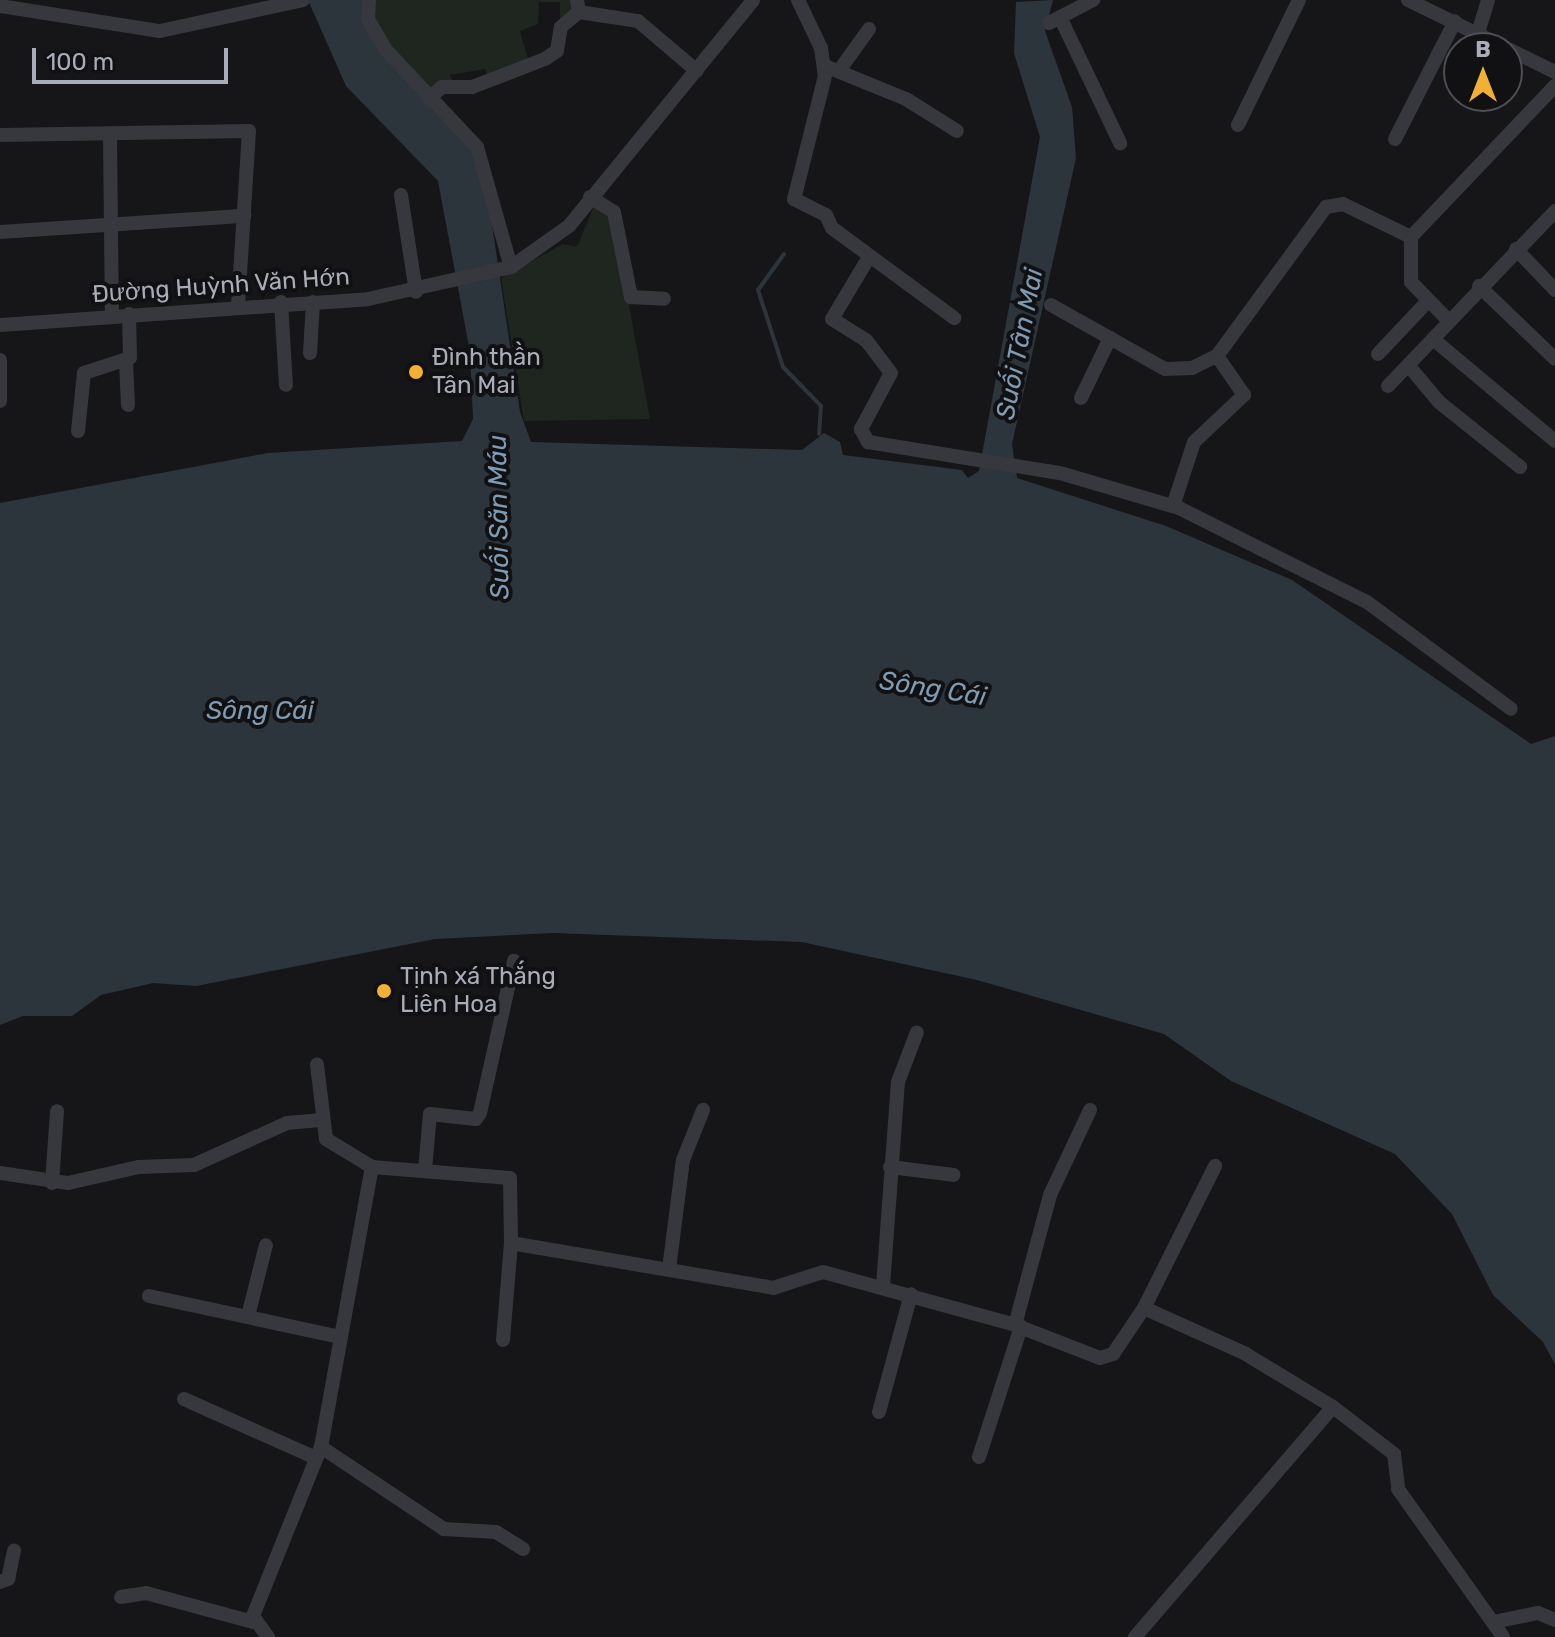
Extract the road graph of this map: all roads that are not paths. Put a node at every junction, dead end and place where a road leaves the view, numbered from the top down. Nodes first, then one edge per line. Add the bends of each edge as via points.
1 (303, 0) edge
2 (369, 0) edge
3 (753, 0) edge
4 (798, 0) edge
5 (1093, 0) edge
6 (1299, 0) edge
7 (1408, 0) edge
8 (1488, 0) edge
9 (0, 6) edge
10 (578, 6) edge
11 (1455, 21) junction
12 (869, 29) dead end
13 (1476, 32) edge
14 (1478, 32) edge
15 (1523, 56) edge
16 (825, 66) junction
17 (841, 68) junction
18 (697, 71) junction
19 (1555, 72) edge
20 (1555, 86) edge
21 (429, 98) junction
22 (1238, 125) dead end
23 (957, 131) dead end
24 (0, 135) edge
25 (110, 135) junction
26 (1395, 139) dead end
27 (1120, 143) dead end
28 (401, 195) dead end
29 (590, 197) junction
30 (1555, 211) edge
31 (244, 216) junction
32 (112, 224) junction
33 (0, 232) edge
34 (1411, 237) junction
35 (1516, 249) junction
36 (869, 257) junction
37 (511, 267) junction
38 (1479, 286) junction
39 (1555, 290) edge
40 (416, 292) junction
41 (664, 299) dead end
42 (1428, 301) junction
43 (281, 302) junction
44 (313, 302) junction
45 (238, 304) junction
46 (1051, 305) dead end
47 (129, 314) junction
48 (112, 315) junction
49 (954, 318) dead end
50 (1448, 320) junction
51 (0, 325) edge
52 (1110, 338) junction
53 (1433, 339) junction
54 (310, 353) dead end
55 (1378, 354) dead end
56 (1217, 356) junction
57 (1555, 359) edge
58 (0, 360) edge
59 (126, 361) junction
60 (1408, 365) junction
61 (286, 385) dead end
62 (1388, 386) dead end
63 (1081, 398) dead end
64 (0, 401) edge
65 (128, 405) dead end
66 (78, 431) dead end
67 (1555, 441) edge
68 (1520, 467) dead end
69 (1173, 506) junction
70 (1511, 709) dead end
71 (514, 961) dead end
72 (917, 1032) dead end
73 (317, 1065) dead end
74 (703, 1110) dead end
75 (1090, 1110) dead end
76 (57, 1111) dead end
77 (320, 1120) junction
78 (1215, 1166) dead end
79 (372, 1167) junction
80 (890, 1167) junction
81 (425, 1170) junction
82 (0, 1173) edge
83 (954, 1175) dead end
84 (52, 1183) junction
85 (511, 1243) junction
86 (266, 1245) dead end
87 (669, 1269) junction
88 (883, 1286) junction
89 (911, 1294) junction
90 (149, 1296) dead end
91 (1144, 1308) junction
92 (248, 1316) junction
93 (1018, 1326) junction
94 (341, 1337) junction
95 (503, 1340) dead end
96 (184, 1399) dead end
97 (1333, 1407) junction
98 (879, 1412) dead end
99 (319, 1453) junction
100 (979, 1457) dead end
101 (523, 1549) dead end
102 (14, 1551) dead end
103 (0, 1582) edge
104 (121, 1597) dead end
105 (1555, 1620) edge
106 (253, 1622) junction
107 (1493, 1622) junction
108 (268, 1637) edge
109 (1135, 1637) edge
110 (1503, 1637) edge

1 - 9 street via 160,31
2 - 21 street via 368,19 386,50
3 - 18 street
4 - 16 street
5 - 27 street via 1055,20
6 - 22 street
7 - 11 street
8 - 14 street
10 - 18 street via 638,21
10 - 21 street via 561,27 557,51 545,59 472,87 442,87
11 - 13 street
11 - 26 street
12 - 17 street
15 - 19 street
16 - 17 street
16 - 36 street via 822,106 794,199 826,215 832,228
17 - 23 street
18 - 29 street
20 - 34 street
21 - 37 street via 477,147
24 - 25 street
25 - 31 street via 249,131
25 - 32 street
28 - 40 street
29 - 37 street via 549,245
29 - 41 street via 614,212 631,297
30 - 35 street
31 - 32 street
31 - 45 street
32 - 33 street
32 - 48 street
34 - 42 street via 1409,275
34 - 56 street via 1334,203
35 - 38 street
35 - 39 street
36 - 49 street
36 - 69 street via 832,319 866,340 891,373 861,434 877,444 1024,468
37 - 40 street, Đường Huỳnh Văn Hớn
38 - 50 street
38 - 57 street
40 - 44 street, Đường Huỳnh Văn Hớn
42 - 50 street
42 - 55 street
43 - 44 street, Đường Huỳnh Văn Hớn
43 - 45 street, Đường Huỳnh Văn Hớn
43 - 61 street
44 - 54 street
45 - 47 street, Đường Huỳnh Văn Hớn
46 - 52 street
47 - 48 street, Đường Huỳnh Văn Hớn
47 - 59 street
48 - 51 street, Đường Huỳnh Văn Hớn
50 - 53 street
52 - 56 street via 1165,369
52 - 63 street
53 - 60 street
53 - 67 street
56 - 69 street via 1244,395 1194,442
58 - 64 street
59 - 65 street
59 - 66 street via 84,373
60 - 62 street
60 - 68 street via 1439,402
69 - 70 street via 1367,602
71 - 81 street via 480,1113 476,1119 430,1114
72 - 80 street via 901,1069
73 - 77 street
74 - 87 street via 683,1160
75 - 93 street via 1050,1195
76 - 84 street
77 - 79 street via 330,1146
77 - 84 street via 287,1123 205,1163
78 - 91 street
79 - 81 street
79 - 94 street
80 - 83 street
80 - 88 street
81 - 85 street via 510,1178
82 - 84 street
85 - 87 street
85 - 95 street
86 - 92 street
87 - 88 street via 773,1288 811,1272
88 - 89 street
89 - 93 street
89 - 98 street
90 - 92 street
91 - 93 street via 1108,1357
91 - 97 street via 1244,1353
92 - 94 street
93 - 100 street
94 - 99 street
96 - 99 street
97 - 107 street via 1394,1454 1398,1489
97 - 109 street
99 - 101 street via 444,1529 496,1532
99 - 106 street
102 - 103 street via 8,1579
104 - 106 street via 146,1593
105 - 107 street via 1538,1613
106 - 108 street
107 - 110 street

